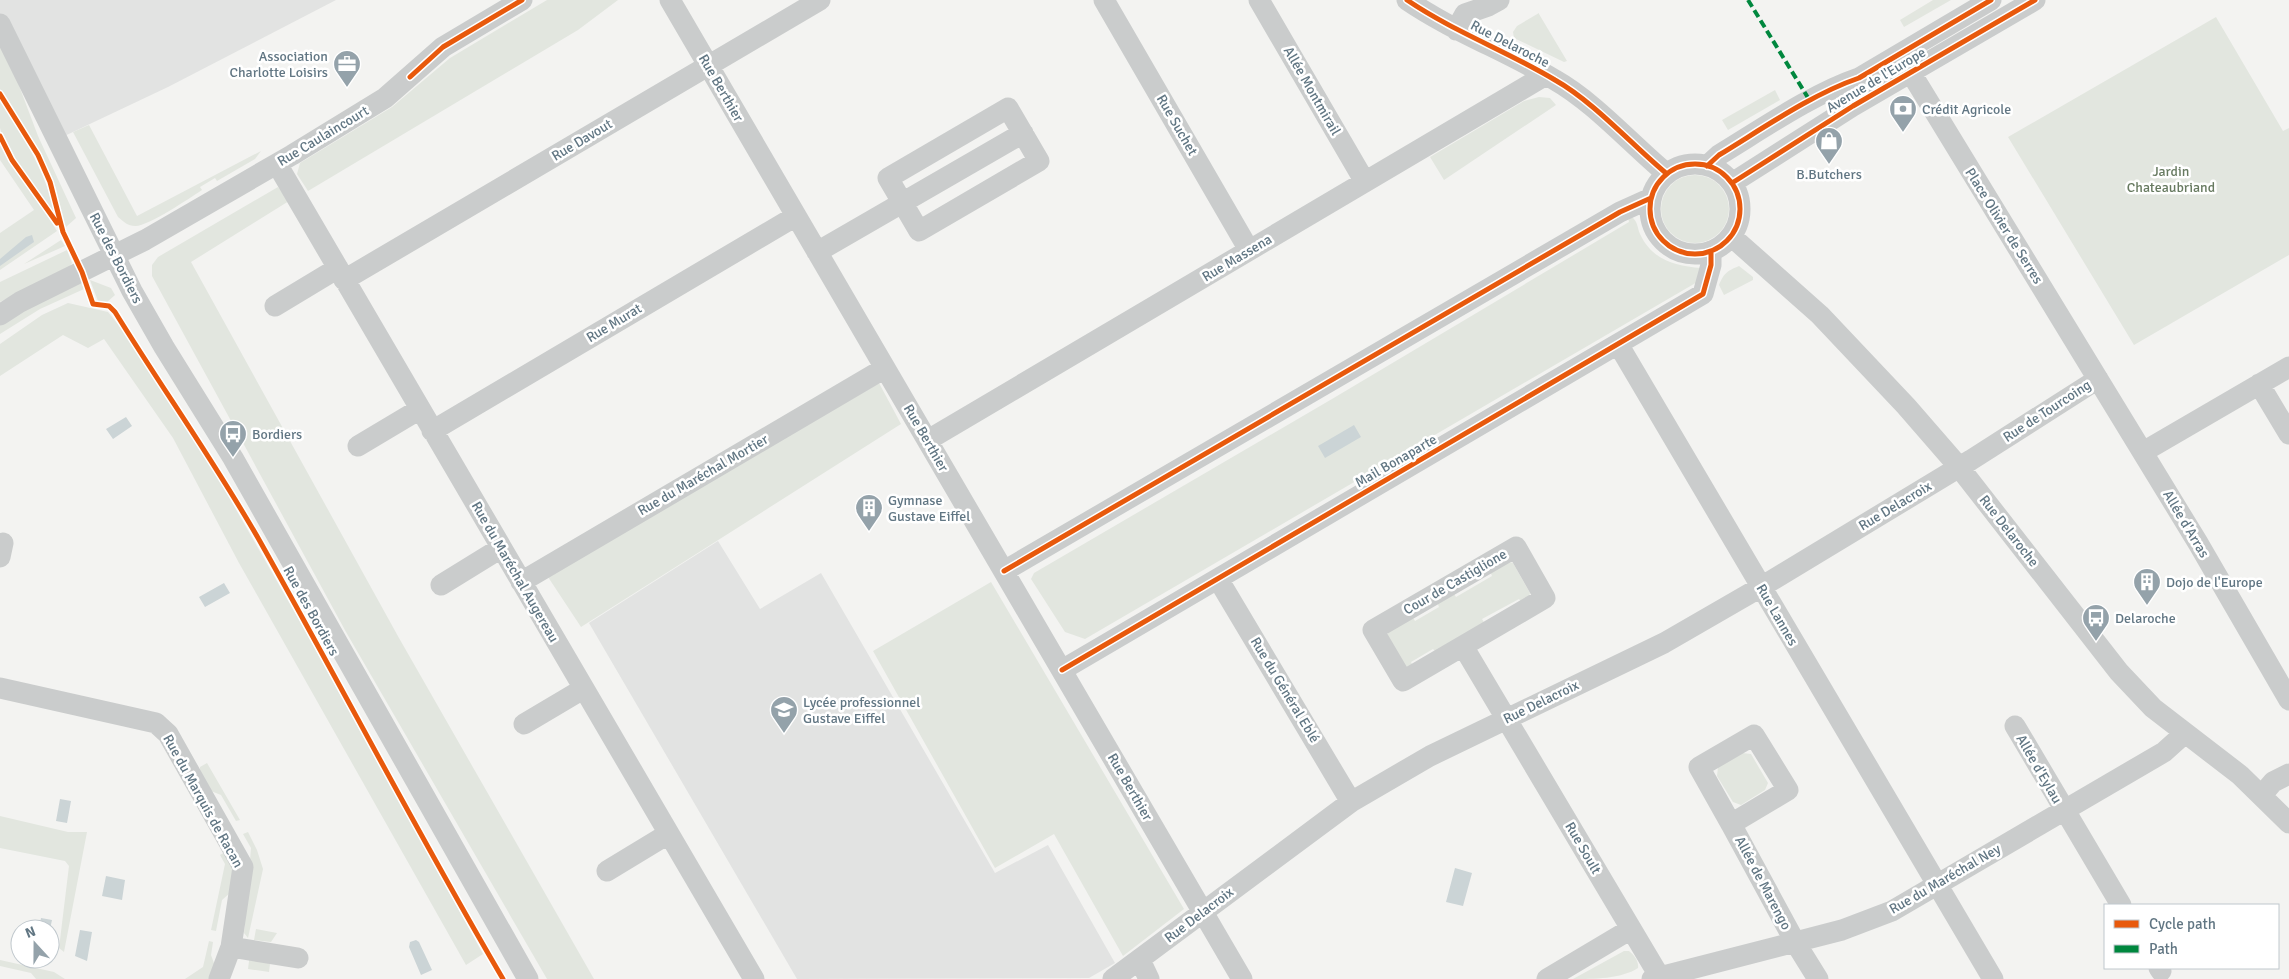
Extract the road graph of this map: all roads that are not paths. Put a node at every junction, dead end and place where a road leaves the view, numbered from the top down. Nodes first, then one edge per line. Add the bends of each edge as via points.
1 (670, 0) edge
2 (820, 0) edge
3 (1104, 0) edge
4 (1259, 0) edge
5 (1407, 0) edge
6 (1499, 0) edge
7 (1991, 0) edge
8 (2034, 0) edge
9 (509, 3) edge
10 (0, 24) edge
11 (1456, 30) junction
12 (708, 65) junction
13 (1911, 73) junction
14 (1546, 75) junction
15 (1023, 133) junction
16 (277, 164) junction
17 (1707, 166) junction
18 (1667, 174) junction
19 (1365, 182) junction
20 (1732, 183) junction
21 (1651, 198) junction
22 (903, 203) junction
23 (796, 216) junction
24 (1731, 236) junction
25 (1249, 250) junction
26 (1711, 251) junction
27 (817, 252) junction
28 (114, 256) junction
29 (341, 274) junction
30 (275, 306) dead end
31 (0, 315) edge
32 (1618, 344) junction
33 (885, 368) junction
34 (2288, 370) edge
35 (2098, 379) junction
36 (2259, 384) junction
37 (420, 409) junction
38 (432, 430) junction
39 (2289, 434) edge
40 (928, 440) junction
41 (358, 446) dead end
42 (2143, 452) junction
43 (1958, 467) junction
44 (501, 548) junction
45 (1004, 571) junction
46 (1218, 579) junction
47 (521, 582) junction
48 (440, 585) dead end
49 (1761, 587) junction
50 (1464, 646) junction
51 (1062, 670) junction
52 (0, 688) edge
53 (584, 689) junction
54 (2289, 700) edge
55 (1508, 718) junction
56 (524, 724) dead end
57 (2014, 726) dead end
58 (2184, 734) junction
59 (2289, 774) edge
60 (2262, 795) junction
61 (1351, 802) junction
62 (2063, 811) junction
63 (2289, 823) edge
64 (1731, 824) dead end
65 (668, 834) junction
66 (607, 871) dead end
67 (1936, 885) junction
68 (2120, 904) edge
69 (1203, 912) junction
70 (1631, 929) junction
71 (1795, 942) junction
72 (230, 946) junction
73 (298, 958) dead end
74 (1140, 960) junction
75 (1658, 978) edge
76 (219, 979) edge
77 (528, 979) edge
78 (754, 979) edge
79 (1113, 979) edge
80 (1149, 979) edge
81 (1242, 979) edge
82 (1547, 979) edge
83 (1818, 979) edge
84 (1993, 979) edge

1 - 12 street, Rue Berthier
2 - 12 street, Rue Davout
3 - 25 street, Rue Suchet
4 - 19 street, Allée Montmirail
5 - 11 street, Rue Delaroche
6 - 11 street via 1465,14
7 - 17 street, Avenue de l'Europe via 1859,78 1838,85 1810,101 1719,155
8 - 13 street, Avenue de l'Europe
9 - 16 street, Rue Caulaincourt via 443,47 385,98
10 - 28 street, Rue des Bordiers
11 - 14 street, Rue Delaroche
12 - 23 street, Rue Berthier
12 - 29 street, Rue Davout
13 - 20 street, Avenue de l'Europe
13 - 35 street, Place Olivier de Serres
14 - 18 street, Rue Delaroche via 1579,96
14 - 19 street, Rue Massena
15 - 22 street
15 - 22 street via 1008,108 888,178
15 - 22 street via 1040,161 919,231
16 - 28 street, Rue Caulaincourt
16 - 29 street, Rue du Maréchal Augereau
17 - 18 street via 1693,164
17 - 20 street via 1721,172
18 - 21 street via 1657,184
19 - 25 street, Rue Massena
20 - 24 street via 1740,209 1738,223
21 - 26 street via 1653,226 1665,242 1684,252 1698,254
21 - 45 street via 1620,212
22 - 27 street
23 - 27 street, Rue Berthier
23 - 38 street, Rue Murat
24 - 26 street
24 - 43 street, Rue Delaroche via 1820,315 1906,406
25 - 40 street, Rue Massena
26 - 32 street, Mail Bonaparte via 1711,265 1703,294
27 - 33 street, Rue Berthier
28 - 31 street, Rue Caulaincourt
28 - 77 street, Rue des Bordiers via 164,347 233,458
29 - 30 street, Rue Davout
29 - 37 street, Rue du Maréchal Augereau
32 - 46 street, Mail Bonaparte
32 - 49 street, Rue Lannes
33 - 40 street, Rue Berthier
33 - 47 street, Rue du Maréchal Mortier
34 - 36 street
35 - 42 street, Rue de Tourcoing
35 - 43 street, Rue de Tourcoing
36 - 39 street
36 - 42 street
37 - 38 street, Rue du Maréchal Augereau
37 - 41 street
38 - 44 street, Rue du Maréchal Augereau
40 - 45 street, Rue Berthier
42 - 54 street, Allée d'Arras
43 - 49 street, Rue Delacroix
43 - 58 street, Rue Delaroche via 2119,672 2153,708
44 - 47 street, Rue du Maréchal Augereau
44 - 48 street
45 - 51 street, Rue Berthier
46 - 51 street, Mail Bonaparte
46 - 61 street, Rue du Général Eblé
47 - 53 street, Rue du Maréchal Augereau
49 - 55 street, Rue Delacroix via 1664,643
49 - 67 street, Rue Lannes
50 - 50 street, Cour de Castiglione via 1546,598 1516,547 1373,630 1403,681
50 - 55 street
51 - 69 street, Rue Berthier
52 - 72 street, Rue du Marquis de Racan via 156,723 168,734 243,867
53 - 56 street
53 - 65 street, Rue du Maréchal Augereau
55 - 61 street, Rue Delacroix via 1430,756
55 - 70 street, Rue Soult
57 - 62 street, Allée d'Eylau
58 - 60 street, Rue Delaroche
58 - 62 street, Rue du Maréchal Ney via 2164,752
59 - 60 street via 2273,782
60 - 63 street, Rue Delaroche
61 - 69 street, Rue Delacroix
62 - 67 street, Rue du Maréchal Ney
62 - 68 street, Allée d'Eylau
64 - 71 street, Allée de Marengo
65 - 66 street
65 - 78 street, Rue du Maréchal Augereau
67 - 71 street, Rue du Maréchal Ney via 1892,911 1842,930
67 - 84 street, Rue Lannes
69 - 74 street, Rue Delacroix
69 - 81 street, Rue Berthier
70 - 75 street, Rue Soult
70 - 82 street
71 - 75 street, Rue du Maréchal Ney
71 - 83 street, Allée de Marengo
72 - 73 street
72 - 76 street, Rue du Marquis de Racan
74 - 79 street, Rue Delacroix
74 - 80 street

